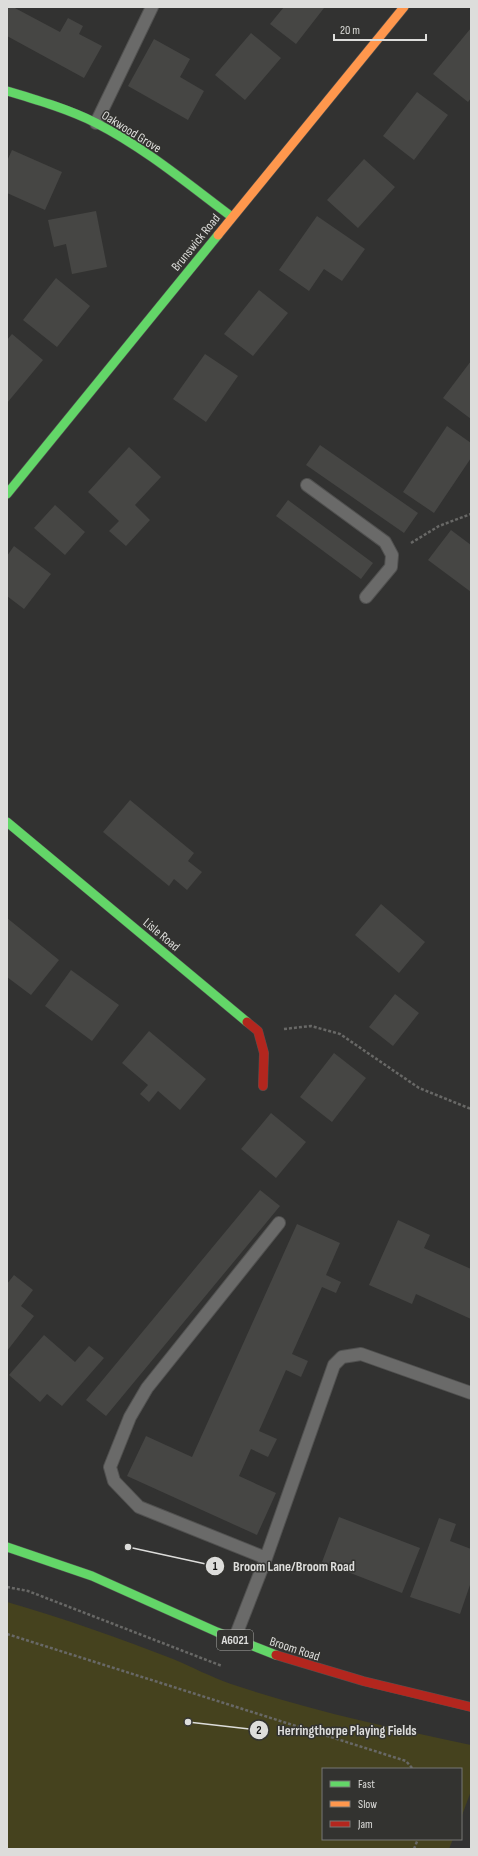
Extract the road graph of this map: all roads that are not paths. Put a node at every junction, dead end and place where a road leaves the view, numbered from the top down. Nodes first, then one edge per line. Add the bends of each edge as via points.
1 (152, 7) edge
2 (404, 7) edge
3 (7, 91) edge
4 (96, 123) junction
5 (232, 217) junction
6 (307, 485) dead end
7 (7, 494) edge
8 (366, 597) dead end
9 (7, 822) edge
10 (263, 1086) dead end
11 (279, 1223) dead end
12 (471, 1393) edge
13 (7, 1547) edge
14 (266, 1558) junction
15 (234, 1640) junction
16 (471, 1707) edge

1 - 4 lane
2 - 5 street, Brunswick Road
3 - 4 street, Oakwood Grove via 60,107
4 - 5 street, Oakwood Grove via 133,144
5 - 7 street, Brunswick Road
6 - 8 lane via 385,542 392,554 391,567
9 - 10 street, Lisle Road via 258,1031 264,1053
11 - 14 lane via 147,1388 130,1417 110,1467 114,1481 139,1507
12 - 14 lane via 361,1354 342,1357 334,1365
13 - 15 street, Broom Road / A6021 via 105,1581
14 - 15 lane
15 - 16 street, Broom Road / A6021 via 303,1665

